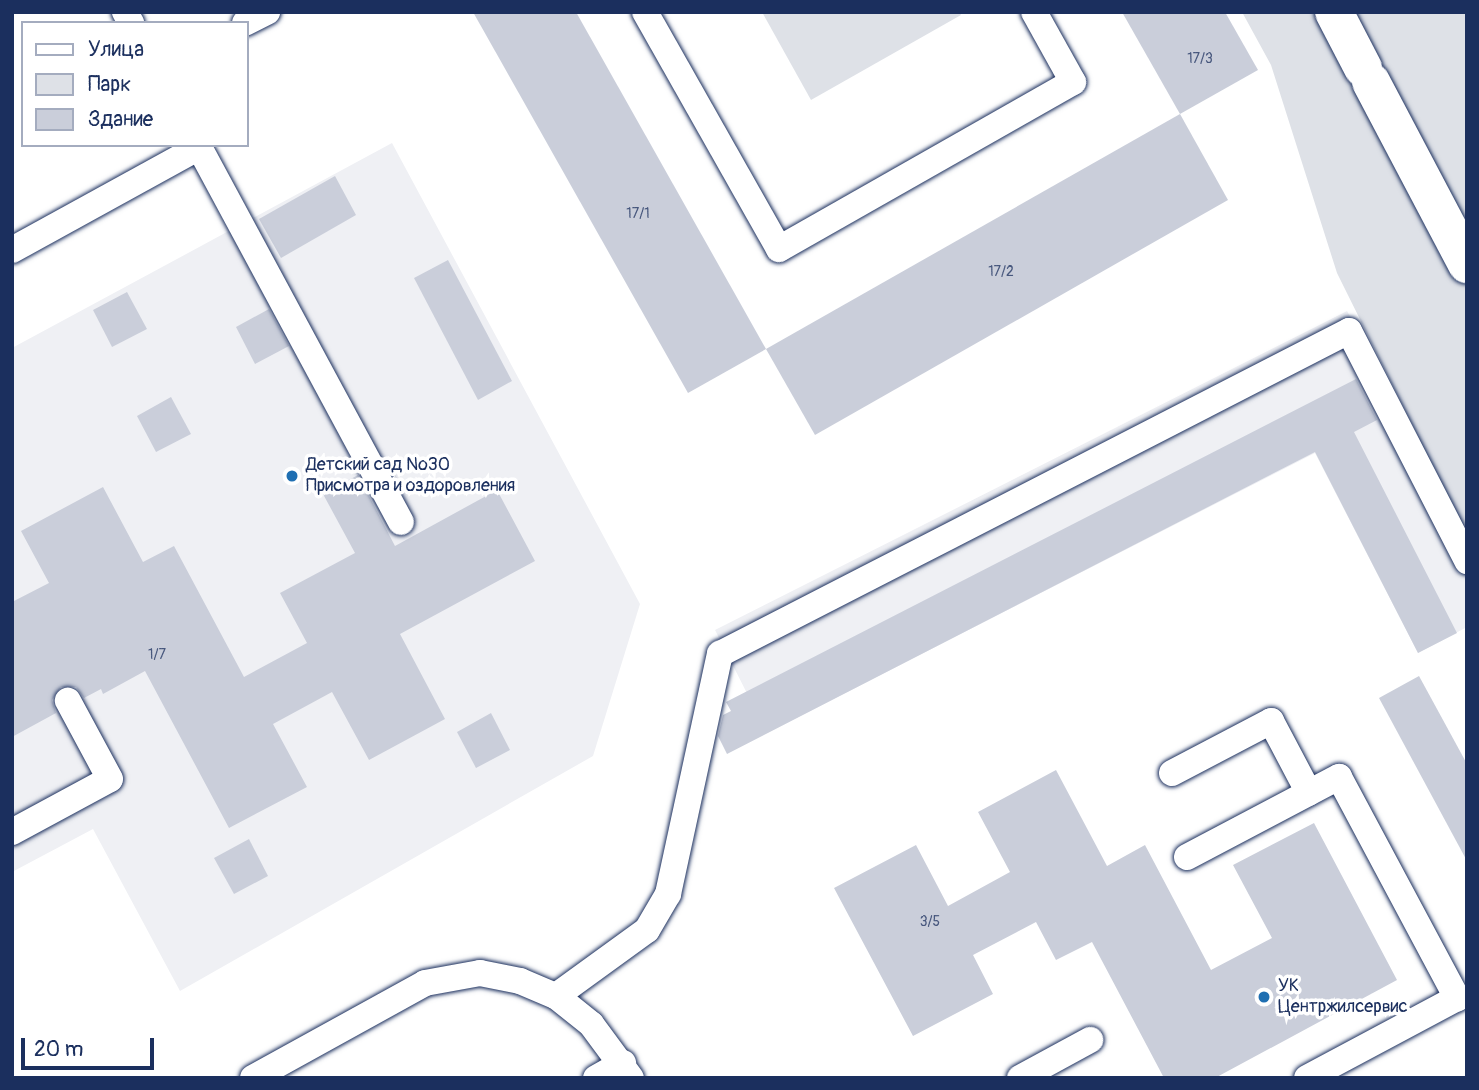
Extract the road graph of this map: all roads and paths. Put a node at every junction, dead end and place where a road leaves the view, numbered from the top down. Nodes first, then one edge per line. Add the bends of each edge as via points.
1 (267, 12) edge
2 (645, 12) edge
3 (1034, 12) edge
4 (1334, 12) edge
5 (248, 22) edge
6 (197, 147) edge
7 (200, 147) edge
8 (12, 250) edge
9 (1467, 264) edge
10 (401, 522) dead end
11 (1467, 561) edge
12 (68, 701) dead end
13 (1172, 773) dead end
14 (1309, 793) junction
15 (12, 832) edge
16 (1186, 858) dead end
17 (556, 996) junction
18 (1090, 1040) dead end
19 (627, 1070) edge
20 (253, 1078) edge
21 (596, 1078) edge
22 (1020, 1078) edge
23 (1307, 1078) edge

1 - 5 lane
2 - 3 lane via 779,249 1073,82
4 - 9 street
6 - 8 lane
7 - 10 lane
11 - 17 lane via 1349,331 720,654 668,894 647,930
12 - 15 lane via 110,779
13 - 14 lane via 1271,721
14 - 16 lane
14 - 23 lane via 1339,776 1457,998
17 - 19 lane via 591,1024
17 - 20 lane via 520,981 480,973 425,983
18 - 22 lane
19 - 21 lane

